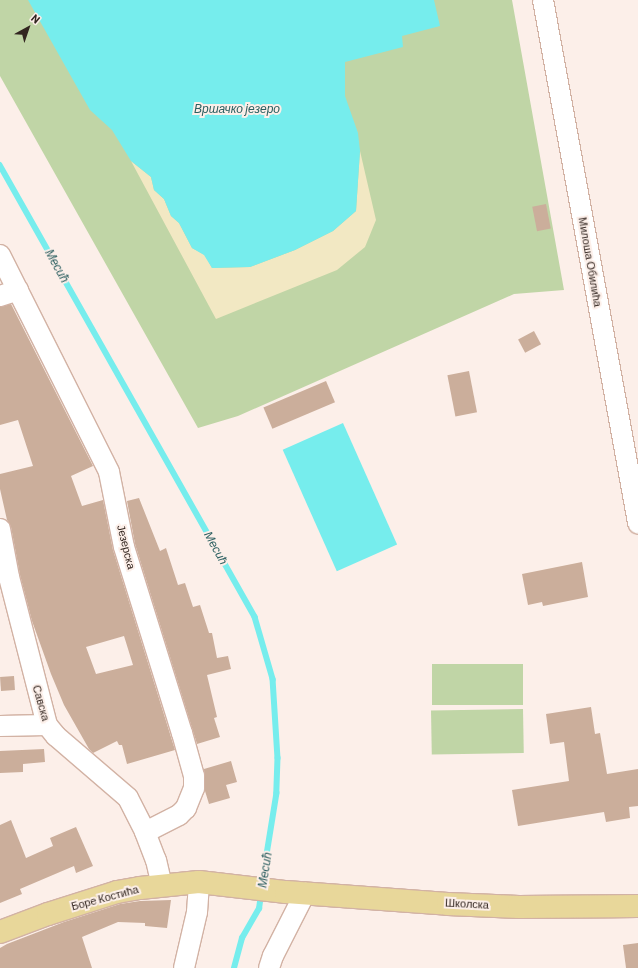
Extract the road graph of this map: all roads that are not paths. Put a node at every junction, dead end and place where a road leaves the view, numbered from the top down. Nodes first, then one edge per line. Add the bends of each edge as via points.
1 (543, 0) edge
2 (0, 255) edge
3 (9, 293) edge
4 (636, 502) edge
5 (638, 523) edge
6 (0, 529) edge
7 (4, 578) edge
8 (47, 725) junction
9 (0, 726) edge
10 (145, 832) junction
11 (200, 882) junction
12 (162, 885) junction
13 (238, 886) joint
14 (295, 892) junction
15 (635, 908) edge
16 (0, 932) edge
17 (184, 968) edge
18 (269, 968) edge

1 - 4 street, Милоша Обилића
2 - 3 street, Језерска
3 - 10 street, Језерска via 109,472 124,547 194,776 194,788 186,808 179,815
4 - 5 street, Милоша Обилића
6 - 7 street, Савска
7 - 8 street, Савска
8 - 9 street
8 - 10 street, Савска via 50,731 128,798
10 - 12 street, Савска
11 - 12 main road, Боре Костића
11 - 13 main road, Боре Костића
11 - 17 street via 197,912
12 - 16 main road, Боре Костића via 117,892
13 - 14 main road, Школска
14 - 15 main road, Школска via 382,900 519,907
14 - 18 street

